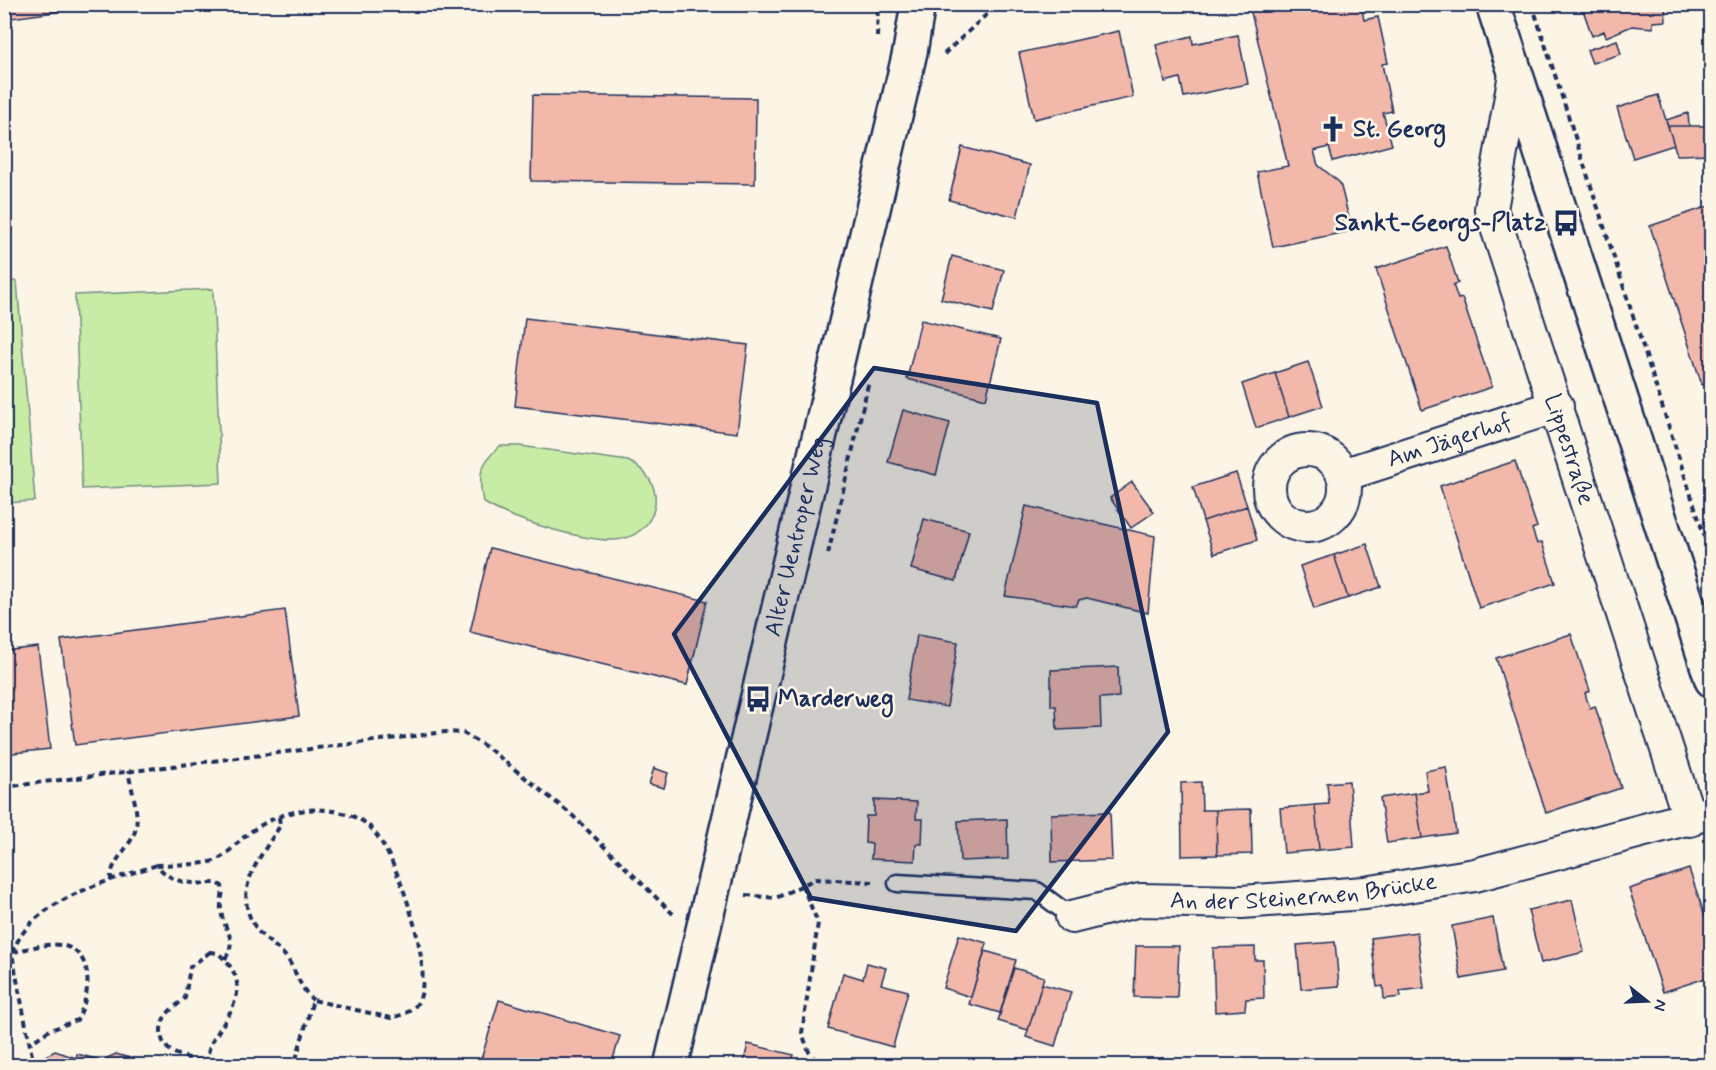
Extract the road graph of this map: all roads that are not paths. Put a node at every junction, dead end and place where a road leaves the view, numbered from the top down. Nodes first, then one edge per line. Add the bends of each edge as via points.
1 (918, 4) edge
2 (1493, 4) edge
3 (1515, 74) junction
4 (1557, 406) junction
5 (1343, 475) dead end
6 (1712, 680) edge
7 (1701, 816) edge
8 (897, 883) road end
9 (1072, 917) joint
10 (671, 1065) edge

1 - 10 street, Alter Uentroper Weg via 910,52
2 - 3 street, Lippestraße
3 - 4 street, Lippestraße via 1491,209
3 - 6 street, Lippestraße
4 - 5 street, Am Jägerhof
4 - 7 street, Lippestraße
7 - 9 street, An der Steinernen Brücke via 1475,875 1376,891 1242,902 1140,900
8 - 9 lane, An der Steinernen Brücke via 1036,891

